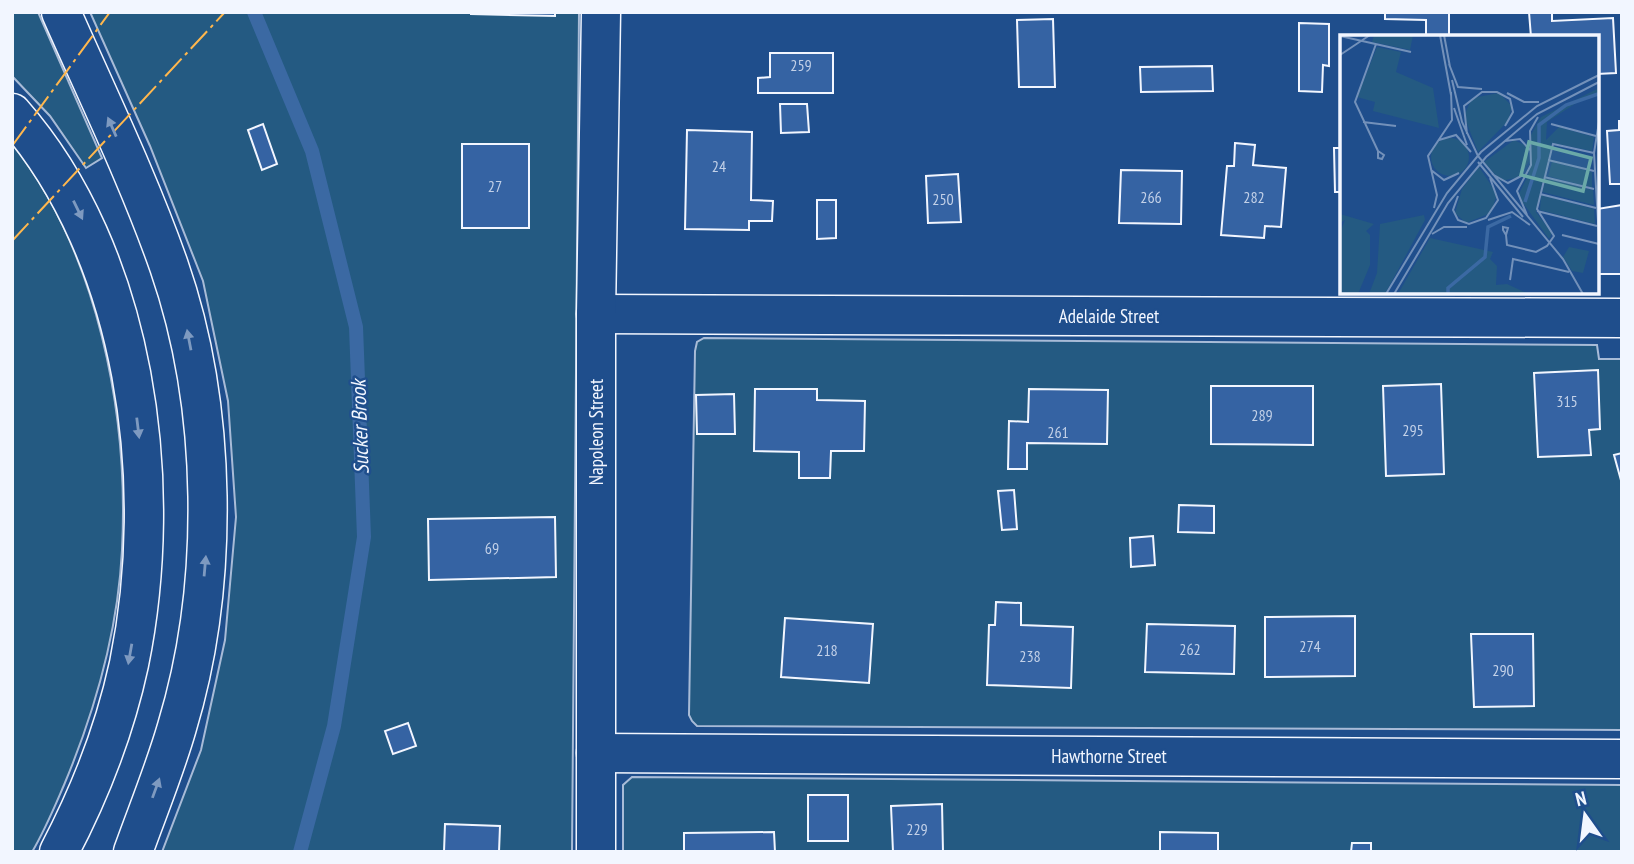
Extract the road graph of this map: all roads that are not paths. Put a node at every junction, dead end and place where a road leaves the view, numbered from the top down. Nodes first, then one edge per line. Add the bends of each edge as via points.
1 (61, 12) edge
2 (601, 12) edge
3 (12, 113) edge
4 (596, 314) junction
5 (1622, 318) edge
6 (596, 753) junction
7 (1622, 759) edge
8 (59, 852) edge
9 (133, 852) edge
10 (596, 852) edge

9 -> 1 main road via 178,726 191,671 206,558 204,440 186,323 170,267
2 - 4 main road, Napoleon Street
3 -> 8 main road via 37,141 89,234 123,337 141,450 143,552 128,664 102,755
4 - 5 main road, Adelaide Street
4 - 6 main road, Napoleon Street
6 - 7 main road, Hawthorne Street
6 - 10 main road, Napoleon Street

